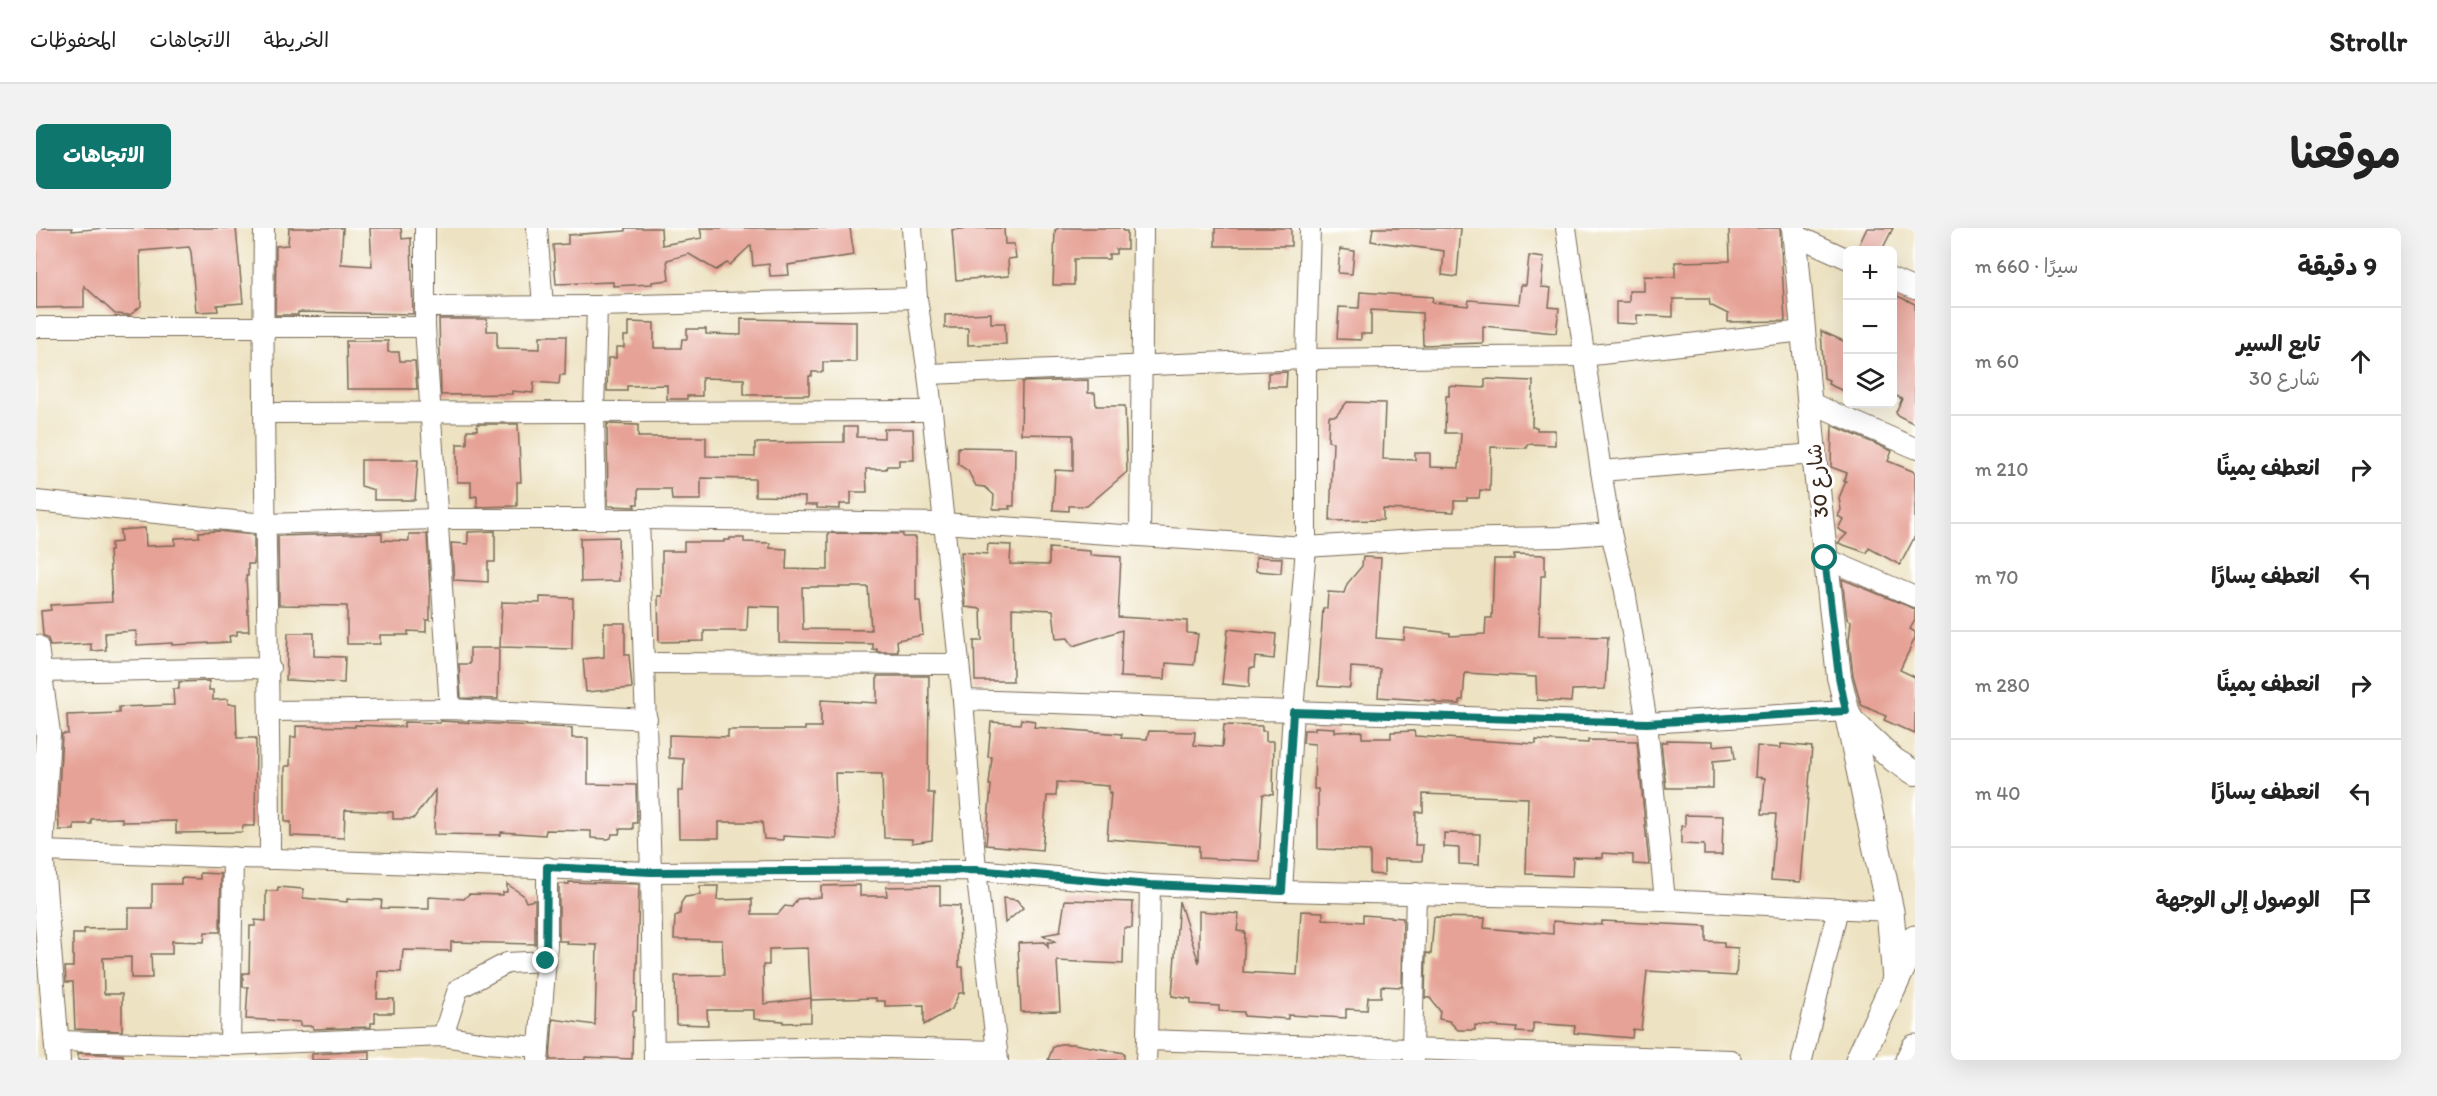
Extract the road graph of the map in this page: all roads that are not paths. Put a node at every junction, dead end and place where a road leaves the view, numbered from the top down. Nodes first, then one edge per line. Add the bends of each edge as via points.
1 (264, 228) edge
2 (425, 228) edge
3 (537, 228) edge
4 (912, 228) edge
5 (1143, 228) edge
6 (1310, 228) edge
7 (1566, 228) edge
8 (1795, 231) edge
9 (1843, 256) edge
10 (1897, 281) edge
11 (1915, 289) edge
12 (917, 298) junction
13 (543, 306) junction
14 (597, 306) junction
15 (425, 307) junction
16 (36, 327) edge
17 (425, 327) junction
18 (262, 329) junction
19 (1803, 331) junction
20 (1584, 356) junction
21 (1306, 359) junction
22 (1140, 366) junction
23 (928, 374) junction
24 (1809, 402) junction
25 (594, 411) junction
26 (932, 411) junction
27 (264, 413) junction
28 (432, 414) junction
29 (1915, 448) edge
30 (1814, 454) junction
31 (1601, 471) junction
32 (36, 501) edge
33 (436, 519) junction
34 (596, 519) junction
35 (639, 519) junction
36 (942, 523) junction
37 (266, 524) junction
38 (1611, 534) junction
39 (1140, 536) junction
40 (1306, 547) junction
41 (1825, 558) junction
42 (1915, 597) edge
43 (36, 646) edge
44 (644, 663) junction
45 (959, 664) junction
46 (270, 668) junction
47 (40, 672) junction
48 (963, 700) junction
49 (450, 708) junction
50 (270, 711) junction
51 (1293, 712) junction
52 (1848, 714) junction
53 (647, 719) junction
54 (1647, 723) junction
55 (42, 730) edge
56 (1915, 773) edge
57 (41, 850) junction
58 (233, 857) junction
59 (270, 859) junction
60 (547, 867) junction
61 (976, 870) junction
62 (651, 872) junction
63 (1150, 885) junction
64 (1282, 891) junction
65 (1416, 893) junction
66 (40, 897) edge
67 (1665, 900) junction
68 (1838, 908) junction
69 (1890, 910) junction
70 (1915, 939) edge
71 (546, 961) junction
72 (1896, 979) junction
73 (443, 1036) junction
74 (1147, 1040) junction
75 (230, 1045) junction
76 (1915, 1048) edge
77 (58, 1050) edge
78 (295, 1052) edge
79 (847, 1053) edge
80 (1413, 1054) edge
81 (538, 1056) edge
82 (654, 1056) edge
83 (997, 1056) edge
84 (1146, 1060) edge
85 (1731, 1060) edge
86 (1802, 1060) edge
87 (1859, 1060) edge
88 (1909, 1060) edge

1 - 18 street
2 - 15 street
3 - 13 street
4 - 12 street
5 - 22 street
6 - 21 street
7 - 20 street
8 - 9 street
8 - 19 street, شارع 30
10 - 11 street
12 - 14 street
12 - 23 street
13 - 14 street
13 - 15 street
14 - 25 street
15 - 17 street
16 - 18 street
17 - 18 street
17 - 28 street
18 - 27 street
19 - 20 street
19 - 24 street, شارع 30
20 - 21 street
20 - 31 street
21 - 22 street
21 - 40 street
22 - 23 street
22 - 39 street
23 - 26 street
24 - 29 street
24 - 30 street, شارع 30
25 - 26 street
25 - 28 street
25 - 34 street
26 - 36 street
27 - 28 street
27 - 37 street
28 - 33 street
30 - 31 street
30 - 41 street, شارع 30
31 - 38 street
32 - 37 street
33 - 34 street
33 - 37 street
33 - 49 street
34 - 35 street
35 - 36 street
35 - 44 street
36 - 39 street
36 - 45 street
37 - 46 street
38 - 40 street
38 - 54 street via 1625,591
39 - 40 street
40 - 51 street
41 - 42 street
41 - 52 street, شارع 30 via 1839,677
43 - 47 street
44 - 45 street
44 - 53 street
45 - 48 street
46 - 47 street
46 - 50 street
47 - 55 street
48 - 51 street
48 - 61 street
49 - 50 street
49 - 53 street
50 - 59 street
51 - 54 street
51 - 64 street
52 - 54 street
52 - 56 street via 1894,760
52 - 69 main road
53 - 62 street
54 - 67 street
55 - 57 street
57 - 58 street
57 - 66 street
58 - 59 street
58 - 75 street
59 - 60 street
60 - 62 street
60 - 71 street
61 - 62 street
61 - 63 street
61 - 83 street
62 - 82 street
63 - 64 street
63 - 74 street
64 - 65 street
65 - 67 street
65 - 80 street
66 - 77 street
67 - 68 street
68 - 69 street
68 - 86 street
69 - 72 main road
70 - 72 main road
71 - 73 street via 507,963 458,989
71 - 81 street
72 - 87 main road
73 - 78 street
73 - 81 street
74 - 80 street
74 - 84 street
75 - 77 street
75 - 78 street
76 - 88 main road
79 - 82 street
79 - 83 street
80 - 85 street

